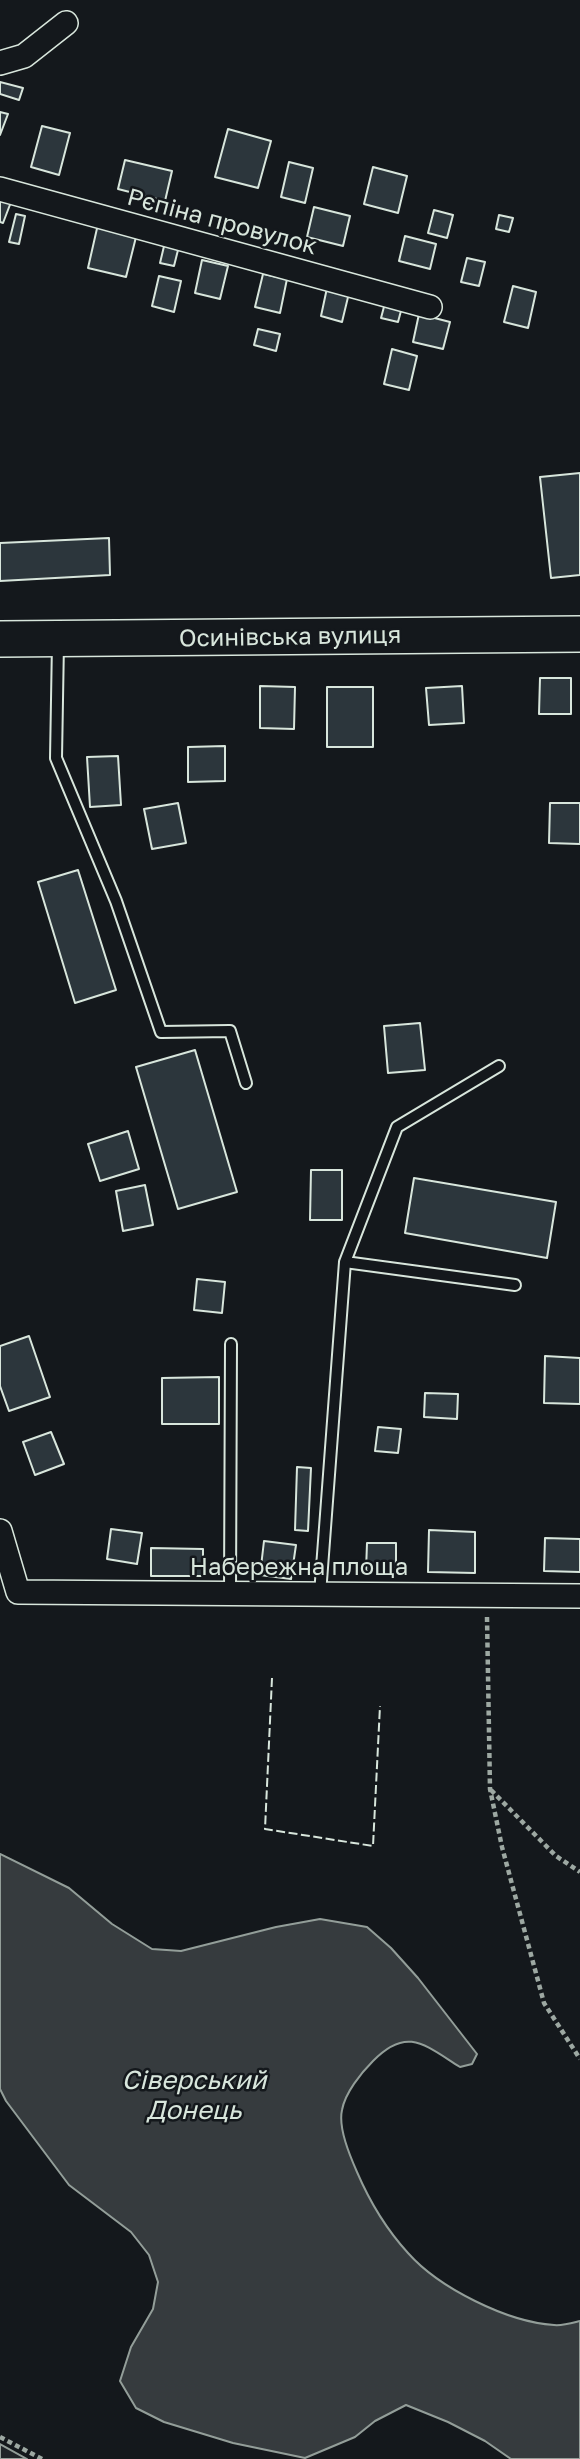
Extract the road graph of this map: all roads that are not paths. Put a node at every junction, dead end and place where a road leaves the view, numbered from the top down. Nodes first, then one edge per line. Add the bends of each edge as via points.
1 (66, 23) dead end
2 (0, 63) edge
3 (0, 189) edge
4 (430, 307) dead end
5 (580, 634) edge
6 (0, 639) edge
7 (58, 639) junction
8 (499, 1066) dead end
9 (246, 1083) dead end
10 (345, 1262) junction
11 (515, 1285) dead end
12 (231, 1344) dead end
13 (0, 1531) edge
14 (230, 1593) junction
15 (320, 1594) junction
16 (580, 1596) edge

1 - 2 street via 24,56
3 - 4 street, Рєпіна провулок
5 - 7 main road, Осинівська вулиця
6 - 7 main road, Осинівська вулиця
7 - 9 lane via 56,758 116,901 161,1032 230,1031
8 - 10 lane via 397,1127
10 - 11 lane
10 - 15 lane
12 - 14 lane
13 - 14 street, Набережна площа via 18,1592
14 - 15 street, Набережна площа
15 - 16 street, Набережна площа

